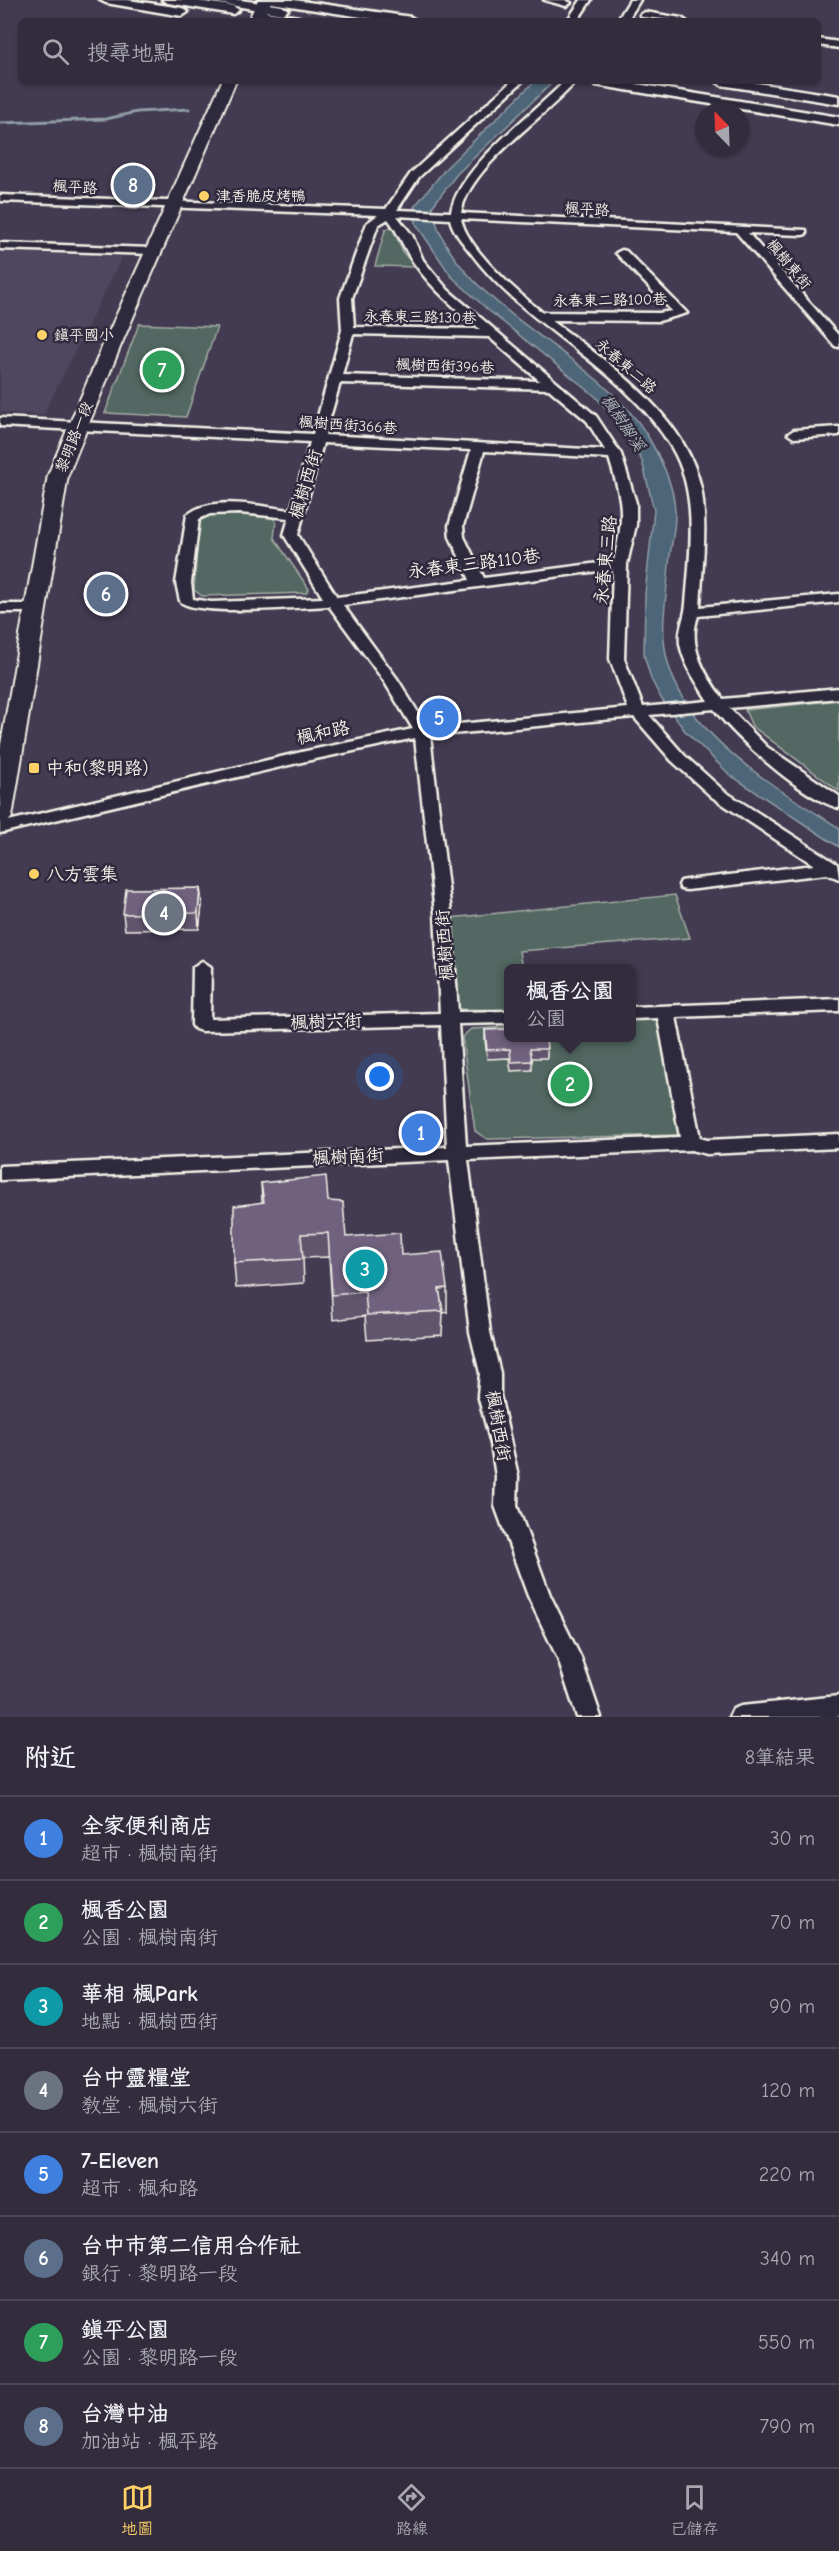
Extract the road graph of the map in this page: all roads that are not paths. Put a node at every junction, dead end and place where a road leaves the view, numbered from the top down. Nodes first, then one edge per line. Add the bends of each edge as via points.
1 (106, 0) edge
2 (168, 0) edge
3 (218, 0) edge
4 (549, 0) edge
5 (586, 0) edge
6 (635, 0) edge
7 (566, 3) dead end
8 (262, 8) edge
9 (645, 15) dead end
10 (217, 18) edge
11 (290, 18) edge
12 (329, 18) edge
13 (377, 18) edge
14 (574, 18) edge
15 (624, 18) edge
16 (663, 18) edge
17 (228, 84) edge
18 (515, 84) edge
19 (568, 84) edge
20 (613, 84) edge
21 (681, 84) edge
22 (740, 84) edge
23 (798, 84) edge
24 (839, 91) edge
25 (839, 100) edge
26 (839, 110) edge
27 (839, 121) edge
28 (0, 198) edge
29 (172, 206) junction
30 (395, 214) junction
31 (455, 218) junction
32 (740, 230) junction
33 (802, 232) dead end
34 (0, 246) edge
35 (152, 251) junction
36 (622, 253) dead end
37 (539, 316) junction
38 (348, 330) junction
39 (492, 333) junction
40 (839, 343) edge
41 (334, 379) junction
42 (555, 386) junction
43 (0, 422) edge
44 (79, 425) junction
45 (839, 431) edge
46 (794, 434) dead end
47 (319, 440) junction
48 (478, 449) junction
49 (614, 454) junction
50 (295, 515) junction
51 (620, 564) junction
52 (479, 583) junction
53 (839, 598) edge
54 (333, 602) junction
55 (0, 608) edge
56 (36, 608) junction
57 (692, 612) junction
58 (839, 693) edge
59 (716, 705) junction
60 (638, 711) junction
61 (422, 732) junction
62 (839, 803) edge
63 (0, 817) edge
64 (0, 828) edge
65 (835, 871) edge
66 (687, 885) dead end
67 (202, 967) dead end
68 (839, 1005) edge
69 (666, 1012) junction
70 (636, 1013) edge
71 (504, 1017) edge
72 (450, 1018) junction
73 (839, 1141) edge
74 (691, 1143) junction
75 (457, 1152) junction
76 (0, 1173) edge
77 (839, 1707) edge
78 (589, 1717) edge
79 (741, 1717) edge

1 - 10 street
2 - 8 street
3 - 8 street
4 - 7 street
5 - 14 street
6 - 15 street
8 - 11 street
8 - 12 street
8 - 13 street
9 - 16 street
17 - 29 main road, 黎明路一段
18 - 30 street via 415,175
19 - 31 street via 475,174 456,204
20 - 27 street
21 - 26 street
22 - 25 street
23 - 24 street
28 - 29 street, 楓平路
29 - 30 street, 楓平路
29 - 35 main road, 黎明路一段
30 - 31 street, 楓平路
30 - 38 street, 楓樹西街 via 373,223 346,298
30 - 39 street, 永春東三路 via 414,255 429,276
31 - 32 street, 楓平路
31 - 37 street, 永春東二路 via 483,266
32 - 33 street, 楓平路
32 - 40 street, 楓樹東街
34 - 35 street
35 - 44 main road, 黎明路一段
36 - 37 street, 永春東二路100巷 via 681,314
37 - 57 street, 永春東二路 via 630,388 680,450 698,498
38 - 39 street, 永春東三路130巷
38 - 41 street, 楓樹西街
39 - 42 street, 永春東三路
41 - 42 street, 楓樹西街396巷
41 - 47 street, 楓樹西街
42 - 49 street, 永春東三路 via 592,419
43 - 44 street, 楓樹西街366巷
44 - 47 street, 楓樹西街366巷
44 - 56 main road, 黎明路一段 via 58,475
45 - 46 street
47 - 48 street, 楓樹西街366巷
47 - 50 street, 楓樹西街
48 - 49 street, 楓樹西街366巷
48 - 52 street via 456,526 457,537
49 - 51 street, 永春東三路 via 629,503
50 - 54 street, 楓樹西街 via 291,535
50 - 54 street, 永春東三路110巷 via 211,509 197,512 192,518 184,596 196,605 211,606
51 - 52 street, 永春東三路110巷
51 - 60 street, 永春東三路 via 617,659
52 - 54 street, 永春東三路110巷
53 - 57 street
54 - 61 street, 楓樹西街
55 - 56 street
56 - 63 main road, 黎明路一段
57 - 59 street, 永春東二路 via 686,632 693,664
58 - 59 street
59 - 60 street, 楓和路
59 - 62 street, 永春東二路 via 750,742
60 - 61 street, 楓和路
60 - 65 street, 永春東三路 via 678,758 718,794
61 - 64 street, 楓和路
61 - 72 street, 楓樹西街 via 443,913
65 - 66 street
67 - 72 street, 楓樹六街 via 201,1025
68 - 69 street
69 - 70 street
69 - 74 street
71 - 72 street, 楓樹六街
72 - 75 street, 楓樹西街
73 - 74 street, 楓樹南街 via 707,1147
74 - 75 street, 楓樹南街
75 - 76 street, 楓樹南街
75 - 78 street, 楓樹西街 via 480,1332 490,1373 489,1395 507,1476 506,1506
77 - 79 street

